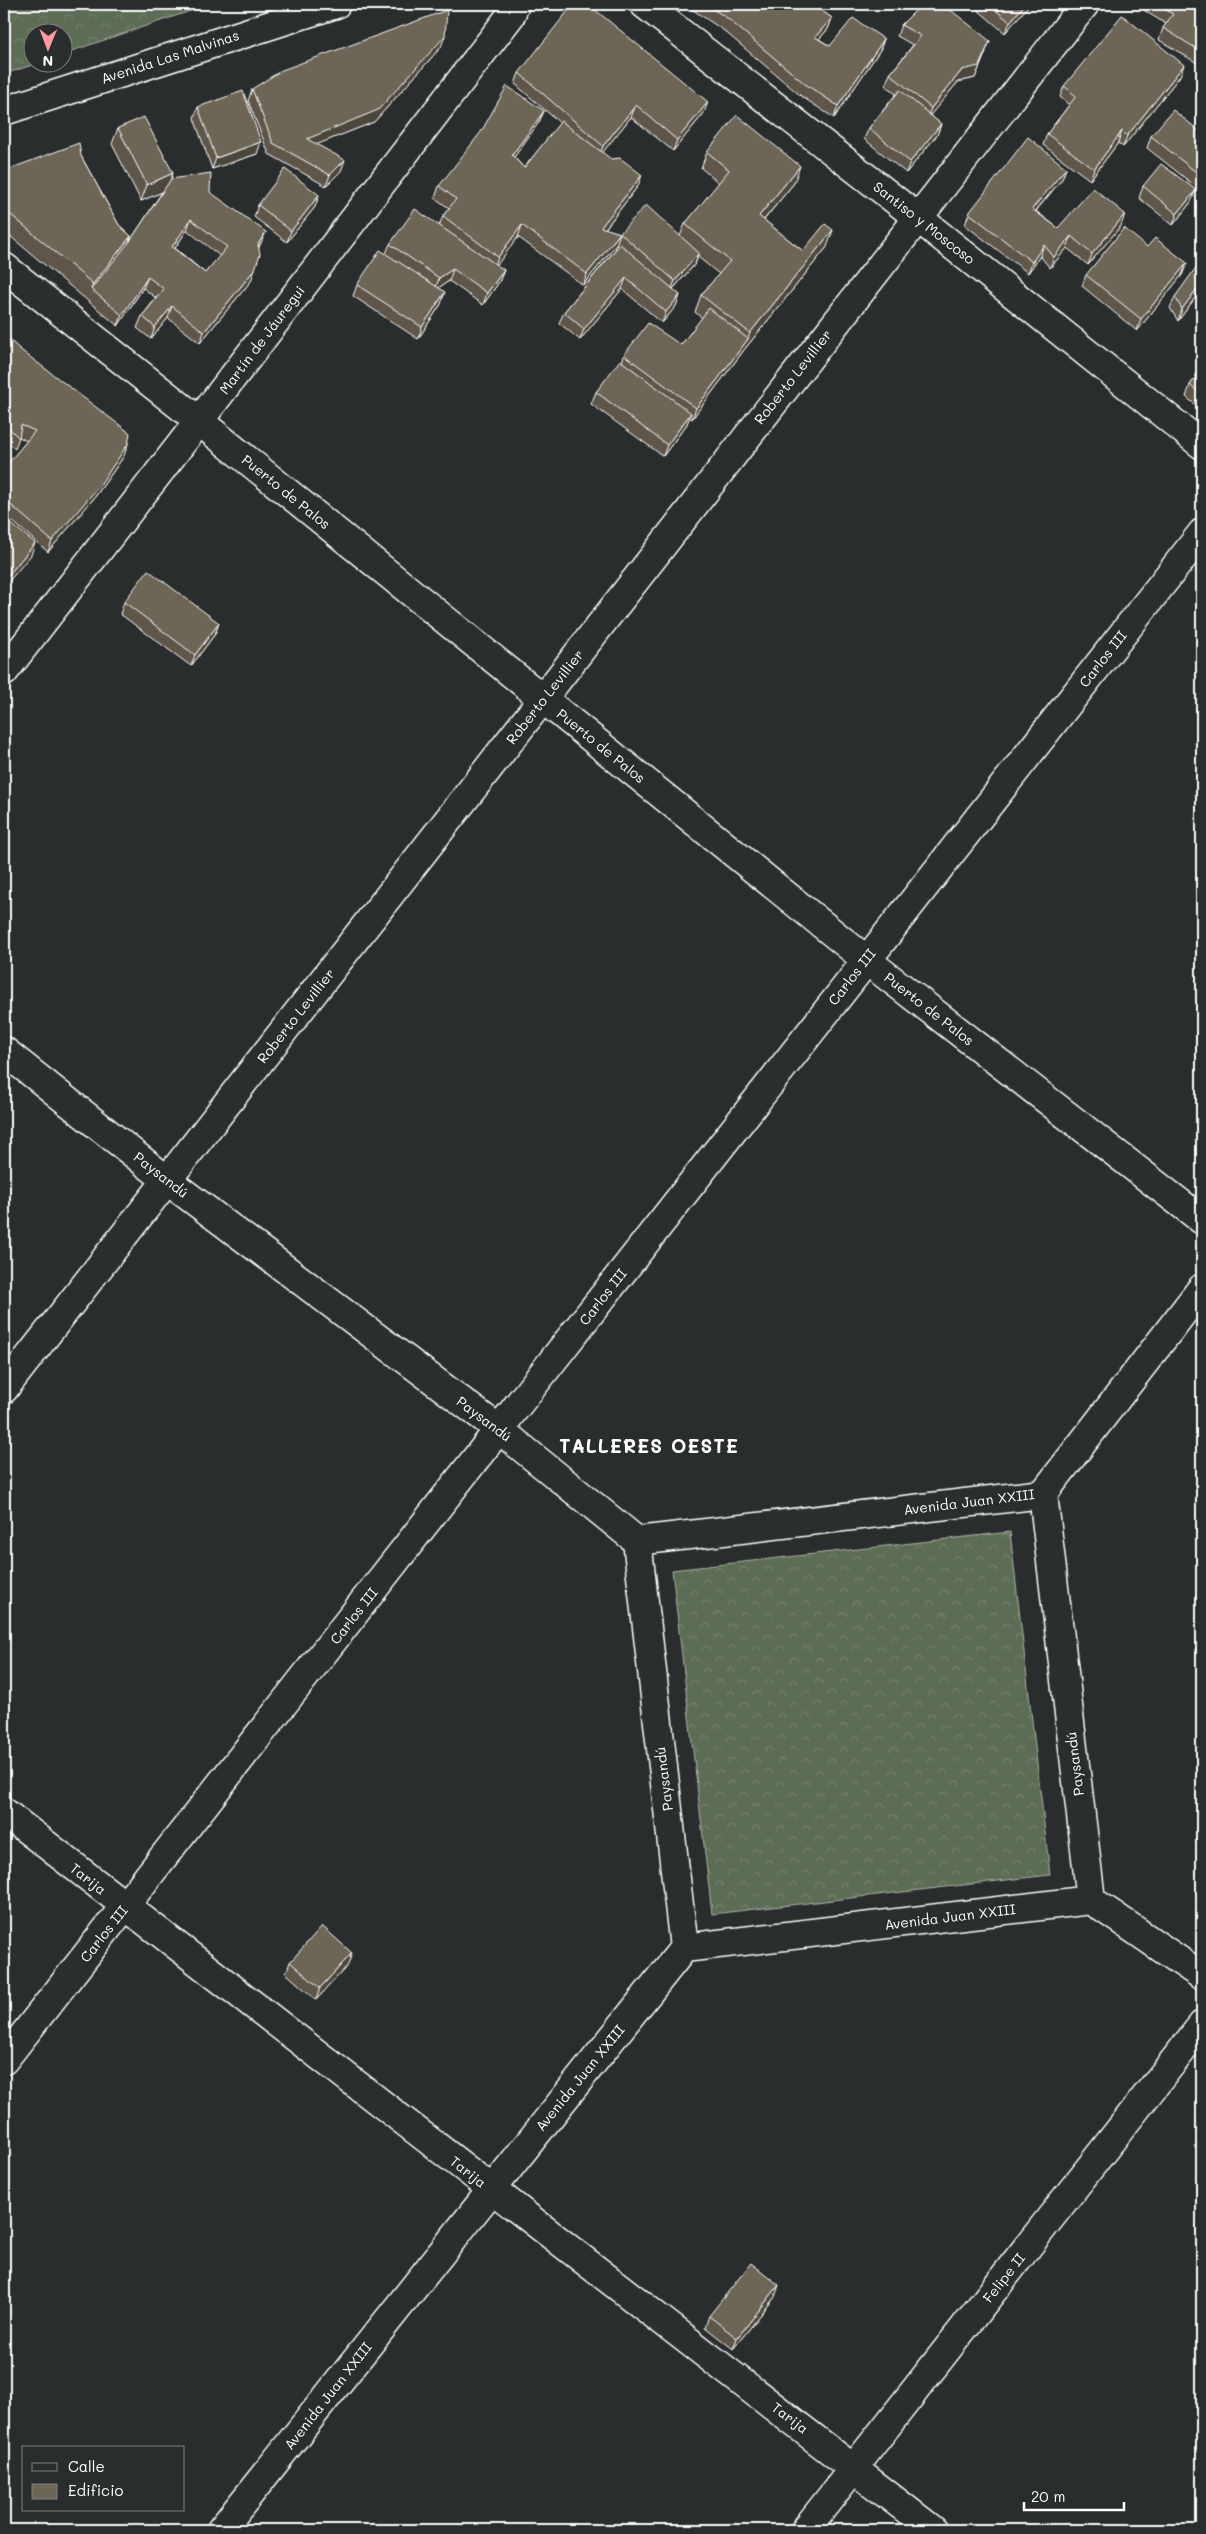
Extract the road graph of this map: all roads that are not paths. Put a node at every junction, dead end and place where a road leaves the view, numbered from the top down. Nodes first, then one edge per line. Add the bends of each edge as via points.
1 (336, 4) edge
2 (516, 4) edge
3 (644, 4) edge
4 (1085, 4) edge
5 (4, 111) edge
6 (917, 217) junction
7 (4, 267) edge
8 (199, 422) junction
9 (1202, 446) edge
10 (1202, 533) edge
11 (4, 672) edge
12 (543, 700) junction
13 (865, 959) junction
14 (4, 1051) edge
15 (168, 1181) junction
16 (1202, 1220) edge
17 (1202, 1288) edge
18 (4, 1389) edge
19 (500, 1430) junction
20 (1043, 1494) junction
21 (637, 1541) junction
22 (4, 1812) edge
23 (1090, 1900) junction
24 (125, 1908) junction
25 (684, 1948) junction
26 (1202, 1976) edge
27 (1202, 2024) edge
28 (4, 2060) edge
29 (491, 2190) junction
30 (855, 2468) junction
31 (221, 2530) edge
32 (805, 2530) edge
33 (933, 2530) edge

1 - 5 street, Avenida Las Malvinas
2 - 8 street, Martín de Jáuregui via 511,15
3 - 6 street, Santiso y Moscoso
4 - 6 street, Roberto Levillier
6 - 9 street, Santiso y Moscoso
6 - 12 street, Roberto Levillier
7 - 8 street, Puerto de Palos
8 - 11 street, Martín de Jáuregui
8 - 12 street, Puerto de Palos
10 - 13 street, Carlos III
12 - 13 street, Puerto de Palos
12 - 15 street, Roberto Levillier
13 - 16 street, Puerto de Palos
13 - 19 street, Carlos III
14 - 15 street, Paysandú
15 - 18 street, Roberto Levillier
15 - 19 street, Paysandú
17 - 20 street, Avenida Juan XXIII
19 - 21 street, Paysandú
19 - 24 street, Carlos III
20 - 21 street, Avenida Juan XXIII
20 - 23 street, Paysandú
21 - 25 street, Paysandú
22 - 24 street, Tarija
23 - 25 street, Avenida Juan XXIII
23 - 26 street
24 - 28 street, Carlos III
24 - 29 street, Tarija
25 - 29 street, Avenida Juan XXIII
27 - 30 street, Felipe II
29 - 30 street, Tarija
29 - 31 street, Avenida Juan XXIII
30 - 32 street, Felipe II
30 - 33 street, Tarija

